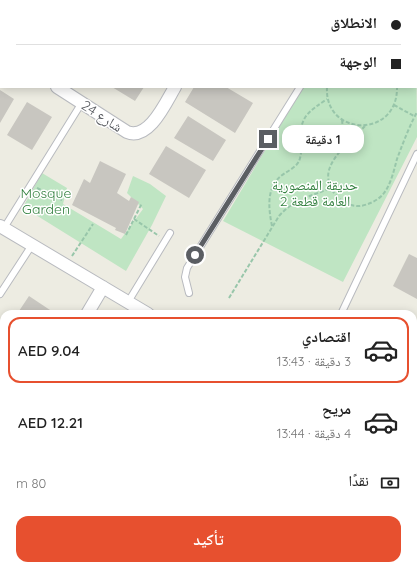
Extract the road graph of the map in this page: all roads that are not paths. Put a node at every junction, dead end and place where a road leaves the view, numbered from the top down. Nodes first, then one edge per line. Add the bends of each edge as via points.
1 (57, 88) edge
2 (174, 88) edge
3 (299, 88) edge
4 (81, 104) junction
5 (417, 154) edge
6 (2, 227) edge
7 (170, 233) dead end
8 (32, 245) junction
9 (103, 287) junction
10 (189, 293) dead end
11 (0, 294) edge
12 (128, 302) junction
13 (89, 310) edge
14 (141, 310) edge
15 (343, 310) edge

1 - 4 street, شارع 24
2 - 4 street, شارع 24 via 150,126 135,134 127,132
3 - 10 lane via 187,268 185,277
4 - 6 lane
5 - 15 lane
6 - 8 street
7 - 12 lane
8 - 9 street
8 - 11 lane
9 - 12 street
9 - 13 street
12 - 14 street

